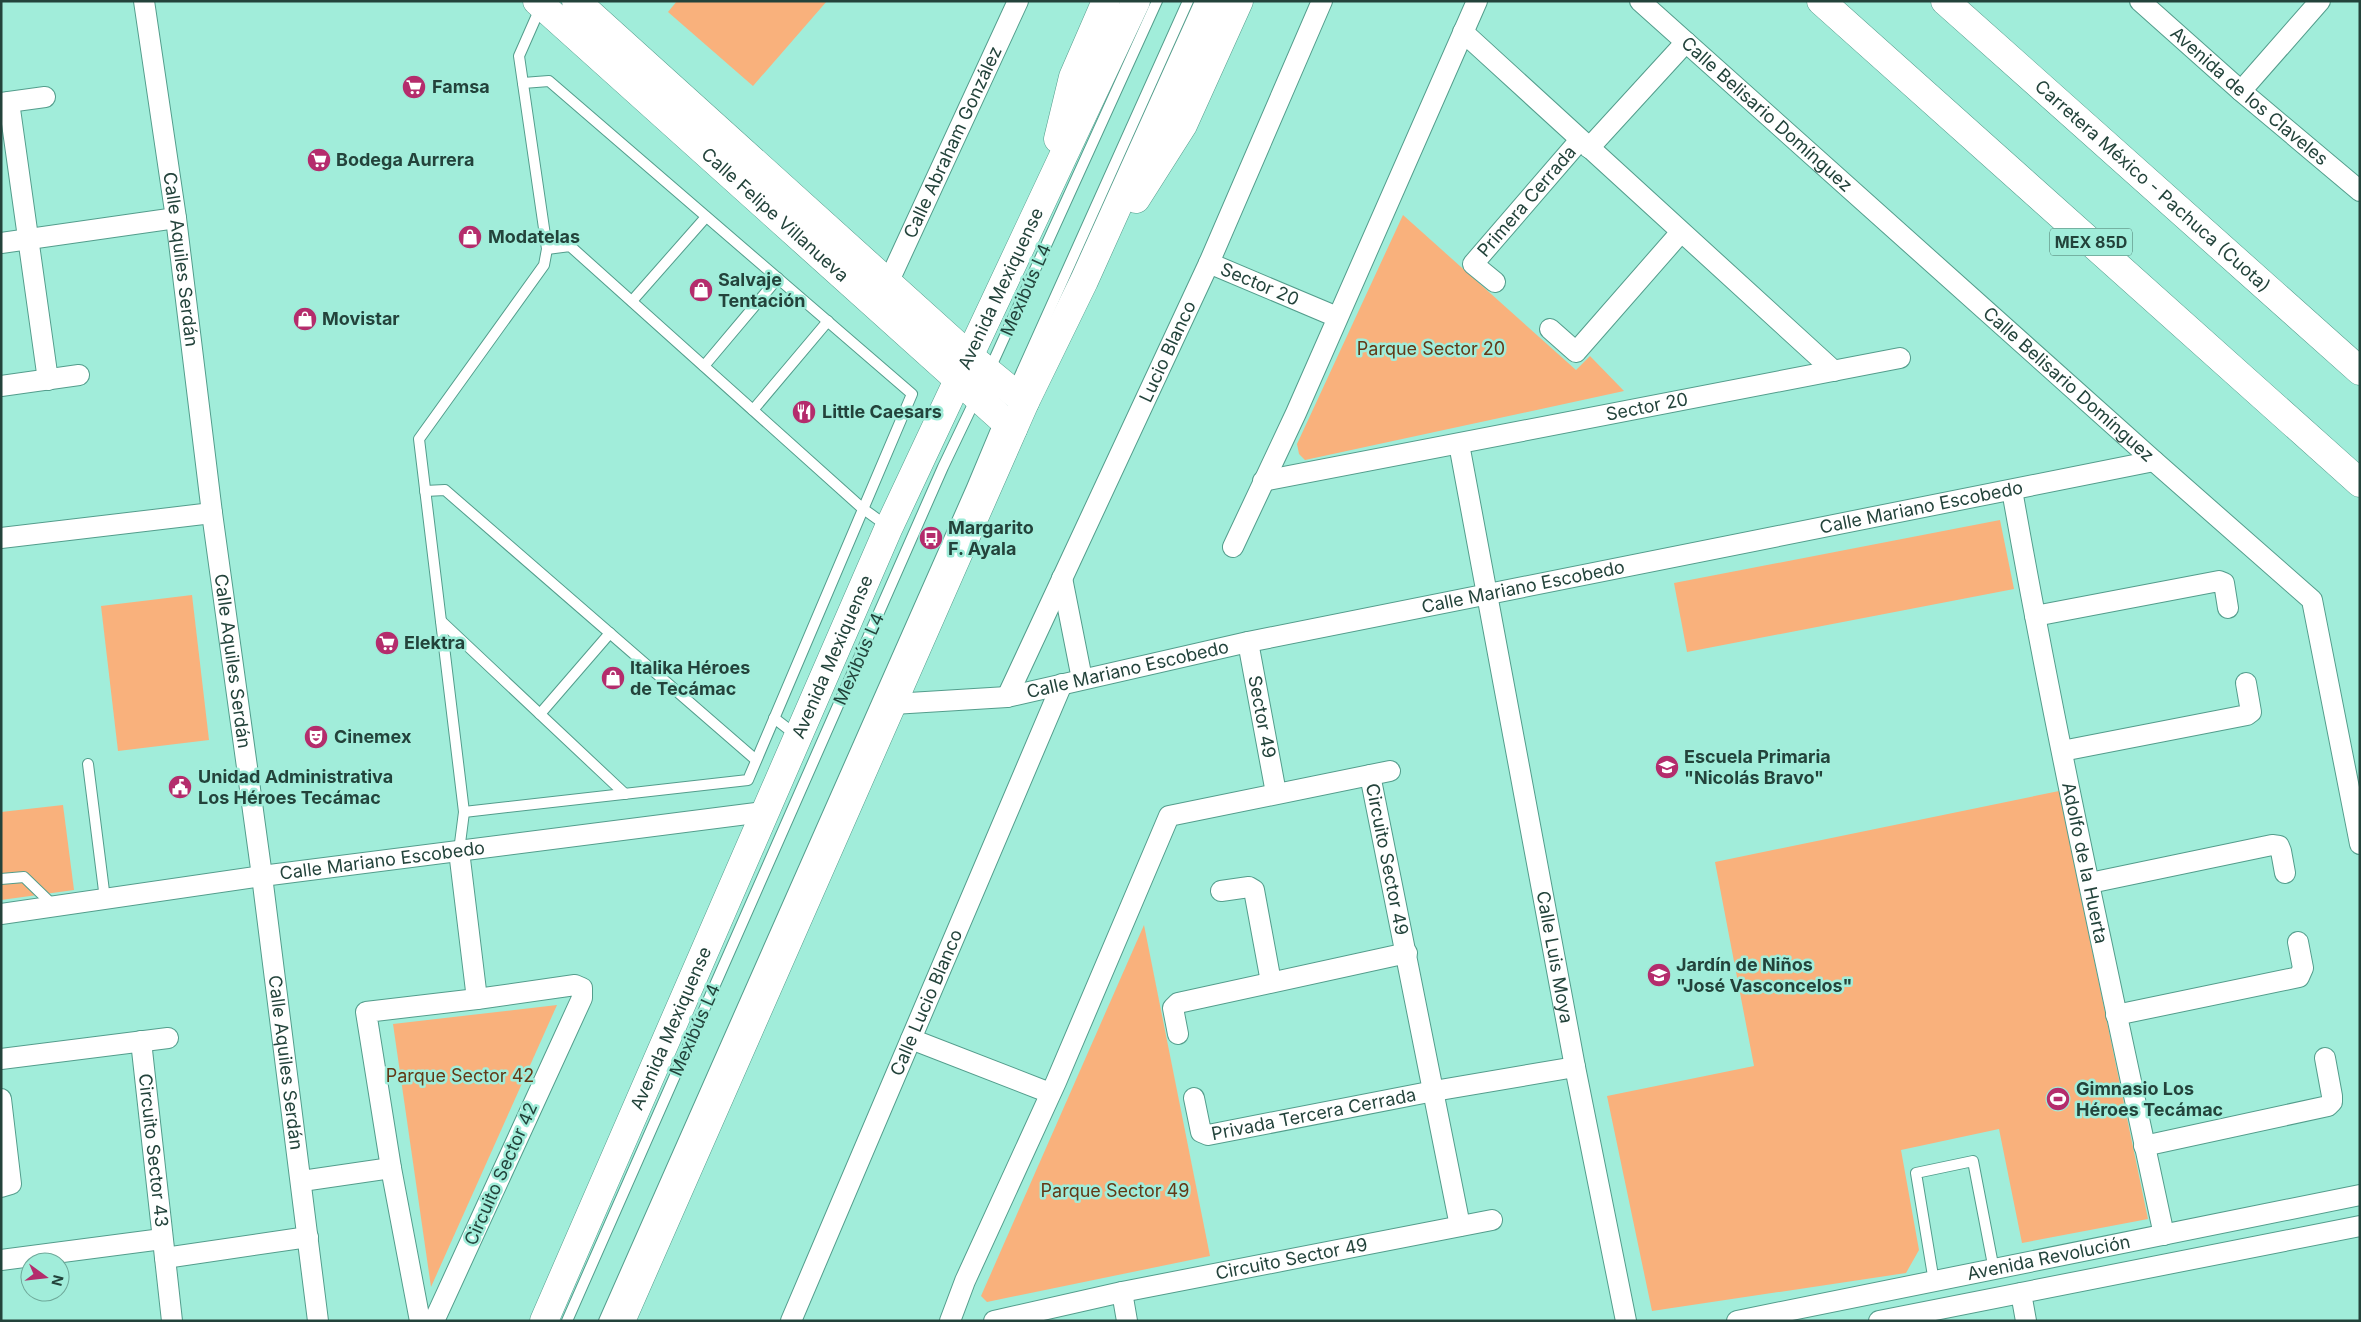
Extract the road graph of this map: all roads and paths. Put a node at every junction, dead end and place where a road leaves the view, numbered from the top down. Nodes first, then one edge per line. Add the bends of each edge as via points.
1 (144, 1) edge
2 (576, 1) edge
3 (1018, 1) edge
4 (1106, 1) edge
5 (1136, 1) edge
6 (1158, 1) edge
7 (1188, 1) edge
8 (1210, 1) edge
9 (1239, 1) edge
10 (1322, 1) edge
11 (1477, 1) edge
12 (1640, 1) edge
13 (1821, 1) edge
14 (1945, 1) edge
15 (2140, 1) edge
16 (2320, 1) edge
17 (540, 3) edge
18 (1464, 32) junction
19 (1686, 42) junction
20 (524, 83) junction
21 (2241, 91) junction
22 (44, 97) dead end
23 (5, 102) edge
24 (1585, 144) junction
25 (2359, 190) edge
26 (1046, 192) junction
27 (706, 217) junction
28 (176, 218) junction
29 (1681, 232) junction
30 (28, 240) junction
31 (1, 243) edge
32 (547, 249) junction
33 (1209, 263) junction
34 (778, 278) junction
35 (1084, 281) junction
36 (1495, 282) dead end
37 (888, 283) junction
38 (632, 301) junction
39 (1337, 317) junction
40 (828, 321) junction
41 (1550, 330) dead end
42 (1900, 358) dead end
43 (704, 366) junction
44 (1834, 371) junction
45 (2360, 371) edge
46 (79, 375) dead end
47 (976, 379) junction
48 (48, 380) junction
49 (1, 386) edge
50 (1010, 409) junction
51 (753, 410) junction
52 (1459, 444) junction
53 (2154, 461) junction
54 (1263, 481) junction
55 (2360, 483) edge
56 (2012, 490) junction
57 (425, 491) junction
58 (862, 508) junction
59 (212, 513) junction
60 (889, 527) junction
61 (1, 538) edge
62 (1232, 547) dead end
63 (1062, 578) junction
64 (1486, 594) junction
65 (2228, 608) dead end
66 (2035, 616) junction
67 (441, 621) junction
68 (610, 633) junction
69 (1248, 642) junction
70 (1082, 679) junction
71 (2246, 683) dead end
72 (1062, 684) junction
73 (1007, 698) junction
74 (893, 704) junction
75 (540, 714) junction
76 (774, 718) junction
77 (797, 736) junction
78 (2062, 751) junction
79 (756, 760) junction
80 (88, 764) dead end
81 (1276, 792) junction
82 (625, 794) junction
83 (464, 812) junction
84 (764, 812) junction
85 (2360, 844) edge
86 (459, 851) junction
87 (2285, 873) dead end
88 (262, 876) junction
89 (1, 879) edge
90 (2090, 883) junction
91 (1221, 891) dead end
92 (105, 899) junction
93 (54, 906) junction
94 (1, 914) edge
95 (2298, 942) dead end
96 (1407, 953) junction
97 (1271, 982) junction
98 (477, 1000) junction
99 (2116, 1015) junction
100 (1178, 1034) dead end
101 (168, 1038) dead end
102 (911, 1040) junction
103 (141, 1041) junction
104 (1, 1058) edge
105 (2325, 1058) dead end
106 (1575, 1068) junction
107 (1434, 1091) junction
108 (1050, 1093) junction
109 (1194, 1098) dead end
110 (1, 1099) edge
111 (2144, 1146) junction
112 (391, 1168) junction
113 (302, 1181) junction
114 (1, 1187) edge
115 (2360, 1195) edge
116 (1492, 1220) dead end
117 (1460, 1226) junction
118 (2360, 1226) edge
119 (2164, 1235) junction
120 (308, 1238) junction
121 (163, 1249) junction
122 (1, 1260) edge
123 (1994, 1270) junction
124 (1934, 1282) junction
125 (1122, 1292) junction
126 (2021, 1293) junction
127 (172, 1321) edge
128 (318, 1321) edge
129 (420, 1321) edge
130 (434, 1321) edge
131 (544, 1321) edge
132 (567, 1321) edge
133 (604, 1321) edge
134 (621, 1321) edge
135 (791, 1321) edge
136 (950, 1321) edge
137 (994, 1321) edge
138 (1127, 1321) edge
139 (1626, 1321) edge
140 (1737, 1321) edge
141 (1879, 1321) edge
142 (2026, 1321) edge

1 - 28 street, Calle Aquiles Serdán
2 - 37 main road, Calle Felipe Villanueva
3 - 37 street, Calle Abraham González
4 - 26 main road via 1073,76
5 - 26 main road, Avenida Mexiquense
6 - 47 lane, Mexibús L4
7 - 50 lane, Mexibús L4
8 - 35 main road
9 - 35 main road via 1184,125
10 - 33 street, Lucio Blanco
11 - 18 street
12 - 19 street, Calle Belisario Domínguez
13 - 55 main road, MEX 85D
14 - 45 main road, Carretera México - Pachuca (Cuota)
15 - 21 street, Avenida de los Claveles
16 - 21 street
17 - 20 lane via 520,56
17 - 47 main road, Calle Felipe Villanueva
18 - 24 street
18 - 39 street
19 - 24 street
19 - 53 street, Calle Belisario Domínguez
20 - 27 lane via 549,81
20 - 32 lane
21 - 25 street, Avenida de los Claveles
22 - 23 street
23 - 30 street
24 - 29 street
24 - 36 street, Primera Cerrada via 1473,264
26 - 47 main road, Avenida Mexiquense
27 - 34 lane
27 - 38 lane
28 - 30 street
28 - 59 street, Calle Aquiles Serdán
29 - 41 street via 1576,352
29 - 44 street
30 - 31 street
30 - 48 street
32 - 38 lane via 570,246
32 - 57 lane via 544,265 419,438
33 - 39 street, Sector 20
33 - 63 street, Lucio Blanco
34 - 40 lane
34 - 43 lane
35 - 50 main road
37 - 47 main road, Calle Felipe Villanueva
38 - 43 lane
39 - 54 street
40 - 51 lane
40 - 58 lane via 912,394
42 - 44 street, Sector 20
43 - 51 lane
44 - 52 street, Sector 20
46 - 48 street
47 - 50 main road, Calle Felipe Villanueva
47 - 60 main road, Avenida Mexiquense
47 - 132 lane, Mexibús L4 via 943,467
48 - 49 street
50 - 74 main road
50 - 133 lane, Mexibús L4 via 964,505
51 - 58 lane
52 - 54 street, Sector 20
52 - 64 street
53 - 56 street, Calle Mariano Escobedo
53 - 85 street, Calle Belisario Domínguez via 2312,600
54 - 62 street
56 - 64 street, Calle Mariano Escobedo
56 - 66 street, Adolfo de la Huerta
57 - 67 lane
57 - 68 lane via 445,490
58 - 60 lane
58 - 76 lane
59 - 61 street
59 - 88 street, Calle Aquiles Serdán
60 - 77 main road, Avenida Mexiquense
63 - 70 street
63 - 73 street, Lucio Blanco
64 - 69 street, Calle Mariano Escobedo
64 - 106 street, Calle Luis Moya
65 - 66 street via 2226,587 2219,582
66 - 78 street, Adolfo de la Huerta
67 - 75 lane
67 - 83 lane
68 - 75 lane
68 - 79 lane
69 - 70 street, Calle Mariano Escobedo
69 - 81 street, Sector 49
70 - 72 street, Calle Mariano Escobedo
71 - 78 street via 2250,712 2247,715
72 - 73 street, Calle Mariano Escobedo
72 - 102 street, Calle Lucio Blanco
73 - 74 street, Calle Mariano Escobedo
74 - 134 main road
75 - 82 lane
76 - 77 lane
76 - 79 lane
77 - 84 main road, Avenida Mexiquense
78 - 90 street, Adolfo de la Huerta
79 - 82 lane via 748,780
80 - 92 lane
81 - 96 street, Circuito Sector 49 via 1380,773
81 - 108 street via 1168,816
82 - 83 lane
83 - 86 lane
84 - 86 street, Calle Mariano Escobedo
84 - 131 main road, Avenida Mexiquense
86 - 88 street, Calle Mariano Escobedo
86 - 98 street
87 - 90 street via 2281,851 2278,846 2272,846
88 - 92 street, Calle Mariano Escobedo
88 - 113 street, Calle Aquiles Serdán
89 - 93 lane via 24,877
90 - 99 street, Adolfo de la Huerta
91 - 97 street via 1248,886 1254,890
92 - 93 street, Calle Mariano Escobedo
93 - 94 street, Calle Mariano Escobedo
95 - 99 street via 2303,968 2299,977
96 - 97 street
96 - 107 street, Circuito Sector 49
97 - 100 street via 1175,1004
98 - 112 street, Circuito Sector 42 via 366,1012
98 - 130 street, Circuito Sector 42 via 575,984 582,988 582,998
99 - 111 street, Adolfo de la Huerta
101 - 103 street
102 - 108 street
102 - 135 street, Calle Lucio Blanco
103 - 104 street
103 - 121 street, Circuito Sector 43
105 - 111 street via 2332,1096 2328,1106
106 - 107 street
106 - 139 street, Calle Luis Moya
107 - 109 street, Privada Tercera Cerrada via 1208,1135 1201,1132
107 - 117 street, Circuito Sector 49
108 - 136 street
110 - 114 street via 11,1184
111 - 119 street, Adolfo de la Huerta
112 - 113 street
112 - 129 street, Circuito Sector 42
113 - 120 street, Calle Aquiles Serdán
115 - 119 street, Avenida Revolución
116 - 117 street, Circuito Sector 49
117 - 125 street, Circuito Sector 49
118 - 126 street, Avenida Revolución
119 - 123 street, Avenida Revolución
120 - 121 street
120 - 128 street, Calle Aquiles Serdán
121 - 122 street
121 - 127 street, Circuito Sector 43
123 - 124 street, Avenida Revolución
123 - 124 lane via 1972,1161 1916,1173
124 - 140 street, Avenida Revolución
125 - 137 street, Circuito Sector 49
125 - 138 street
126 - 141 street, Avenida Revolución
126 - 142 street

